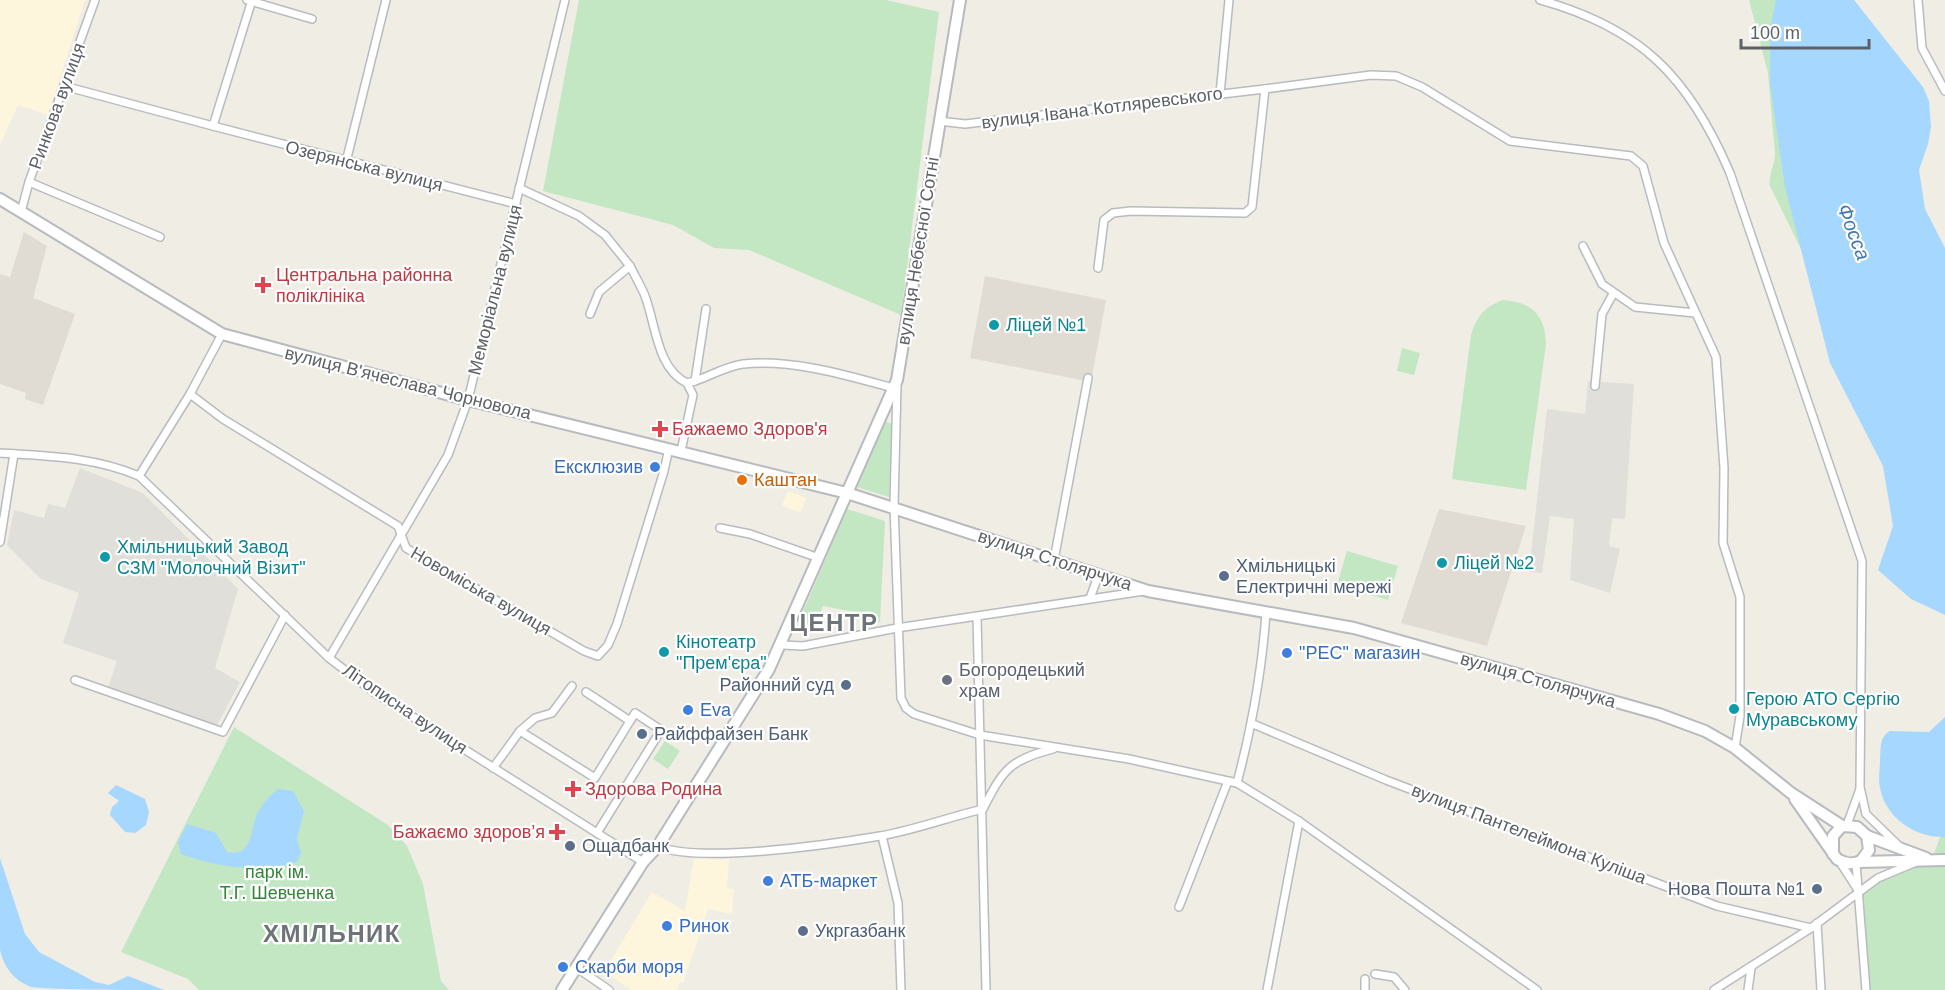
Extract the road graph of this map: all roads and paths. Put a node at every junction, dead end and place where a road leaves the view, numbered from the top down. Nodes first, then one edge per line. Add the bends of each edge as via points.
1 (95, 0) edge
2 (250, 0) edge
3 (386, 0) edge
4 (565, 0) edge
5 (960, 0) edge
6 (1228, 0) edge
7 (1540, 0) edge
8 (1918, 0) edge
9 (312, 19) dead end
10 (64, 86) junction
11 (1265, 89) junction
12 (1945, 92) edge
13 (1220, 94) junction
14 (939, 121) junction
15 (213, 126) junction
16 (346, 162) junction
17 (28, 182) junction
18 (519, 188) junction
19 (0, 199) edge
20 (516, 204) junction
21 (21, 212) junction
22 (160, 237) dead end
23 (1583, 246) dead end
24 (630, 266) junction
25 (1098, 268) dead end
26 (1613, 294) junction
27 (706, 309) dead end
28 (1695, 313) junction
29 (590, 314) dead end
30 (222, 334) junction
31 (1088, 378) dead end
32 (691, 382) junction
33 (895, 384) junction
34 (1595, 386) dead end
35 (190, 394) junction
36 (468, 400) junction
37 (669, 448) junction
38 (681, 451) junction
39 (0, 453) edge
40 (14, 454) junction
41 (139, 476) junction
42 (847, 493) junction
43 (894, 506) junction
44 (720, 528) dead end
45 (401, 537) junction
46 (0, 542) edge
47 (819, 558) junction
48 (1054, 560) junction
49 (1093, 572) junction
50 (1148, 591) junction
51 (1090, 598) junction
52 (1266, 613) junction
53 (285, 615) junction
54 (977, 617) junction
55 (897, 628) junction
56 (782, 645) junction
57 (329, 658) junction
58 (75, 680) dead end
59 (572, 686) dead end
60 (586, 692) dead end
61 (630, 721) junction
62 (1253, 724) junction
63 (520, 731) junction
64 (980, 735) junction
65 (1735, 748) junction
66 (1056, 749) junction
67 (494, 768) junction
68 (1228, 781) junction
69 (1237, 783) junction
70 (1860, 787) junction
71 (1791, 793) junction
72 (983, 809) junction
73 (1299, 821) junction
74 (1845, 826) junction
75 (597, 833) junction
76 (882, 836) junction
77 (1867, 836) junction
78 (658, 846) junction
79 (1901, 848) junction
80 (1836, 858) junction
81 (1932, 860) junction
82 (1945, 860) edge
83 (1918, 861) junction
84 (643, 862) junction
85 (1858, 863) junction
86 (1859, 893) junction
87 (1179, 908) dead end
88 (1814, 925) junction
89 (577, 968) junction
90 (1751, 968) junction
91 (1375, 974) dead end
92 (1365, 979) dead end
93 (562, 990) edge
94 (609, 990) edge
95 (901, 990) edge
96 (986, 990) edge
97 (1267, 990) edge
98 (1365, 990) edge
99 (1405, 990) edge
100 (1536, 990) edge
101 (1714, 990) edge
102 (1748, 990) edge
103 (1821, 990) edge
104 (1866, 990) edge

1 - 10 street, Ринкова вулиця
2 - 9 street
2 - 15 street
3 - 16 street
4 - 18 street, Меморіальна вулиця
5 - 14 main road, вулиця Небесної Сотні
6 - 13 street
7 - 70 street via 1620,30 1656,58 1703,118 1730,172 1862,561
8 - 12 street via 1922,48
10 - 15 street, Озерянська вулиця
10 - 17 street, Ринкова вулиця
11 - 13 street, вулиця Івана Котляревського
11 - 25 street via 1252,207 1245,213 1113,213 1104,220
11 - 28 street, вулиця Івана Котляревського via 1371,75 1396,76 1422,87 1510,141 1631,156 1642,166 1664,243
13 - 14 street, вулиця Івана Котляревського via 965,124
14 - 33 main road, вулиця Небесної Сотні
15 - 16 street, Озерянська вулиця
16 - 20 street, Озерянська вулиця
17 - 21 street, Ринкова вулиця
17 - 22 street
18 - 20 street, Меморіальна вулиця
18 - 24 street via 579,216 605,235
19 - 21 main road, вулиця В'ячеслава Чорновола
20 - 36 street, Меморіальна вулиця
21 - 30 main road, вулиця В'ячеслава Чорновола
23 - 26 street via 1602,284
24 - 29 street via 599,292
24 - 32 street via 675,378
26 - 28 street via 1635,307
26 - 34 street via 1602,314
27 - 32 street
28 - 65 street, вулиця Івана Котляревського via 1716,357 1724,468 1723,543 1740,597 1740,716
30 - 35 street
30 - 36 main road, вулиця В'ячеслава Чорновола
31 - 48 street
32 - 33 street via 741,364 766,364
32 - 38 street via 693,396
33 - 42 main road, вулиця Небесної Сотні
33 - 43 street
35 - 41 street
35 - 45 street, Новоміська вулиця via 223,419 398,526
36 - 37 main road, вулиця В'ячеслава Чорновола
36 - 45 street, Меморіальна вулиця via 448,455
37 - 38 main road, вулиця В'ячеслава Чорновола
37 - 45 street, Новоміська вулиця via 617,624 598,656 406,548
38 - 42 main road, вулиця В'ячеслава Чорновола
39 - 40 street
40 - 41 street via 111,464
40 - 46 street
41 - 53 street, Літописна вулиця
42 - 43 main road, вулиця Столярчука
42 - 47 main road, вулиця Небесної Сотні
43 - 48 main road, вулиця Столярчука
43 - 55 street
44 - 47 street
45 - 57 street, Меморіальна вулиця
47 - 56 main road, вулиця Небесної Сотні
48 - 49 main road, вулиця Столярчука
49 - 50 main road, вулиця Столярчука
49 - 51 street via 1096,582
50 - 51 street
50 - 52 main road, вулиця Столярчука
51 - 54 street
52 - 62 street
52 - 65 main road, вулиця Столярчука via 1354,628 1648,711 1706,731
53 - 57 street, Літописна вулиця
53 - 58 street via 223,732
54 - 55 street
54 - 64 street
55 - 56 street via 803,646
55 - 64 street via 901,698 906,708
56 - 78 main road, вулиця Небесної Сотні
57 - 67 street, Літописна вулиця via 375,693
59 - 63 street via 552,713 535,718
60 - 61 street
61 - 63 street via 595,778
61 - 75 street via 635,713 661,730
62 - 69 street
62 - 88 street, вулиця Пантелеймона Куліша via 1386,780 1717,906
63 - 67 street
64 - 66 street
64 - 72 street
65 - 71 main road, вулиця Столярчука
66 - 68 street via 1129,759
66 - 72 street via 1025,756 1001,775
67 - 75 street, Літописна вулиця
68 - 69 street
68 - 87 street
69 - 73 street
70 - 74 street
70 - 79 street via 1866,814
71 - 74 main road
71 - 80 main road
72 - 76 street
72 - 96 street
73 - 97 street
73 - 100 street
74 - 77 main road via 1857,827
74 - 80 main road via 1833,836
75 - 84 street, Літописна вулиця
76 - 78 street via 737,853 672,853
76 - 95 street via 898,903
77 - 79 main road
77 - 85 main road via 1869,850
78 - 84 main road, вулиця Небесної Сотні
79 - 81 main road
80 - 85 main road via 1848,864
80 - 86 street
81 - 82 main road
81 - 83 main road
83 - 85 main road
83 - 86 street via 1878,878
84 - 89 main road, вулиця Небесної Сотні
85 - 86 street
86 - 88 street
86 - 104 street
88 - 90 street
88 - 103 street
89 - 93 main road, вулиця Небесної Сотні
89 - 94 street
90 - 101 street
90 - 102 street
91 - 99 street via 1394,977
92 - 98 street

